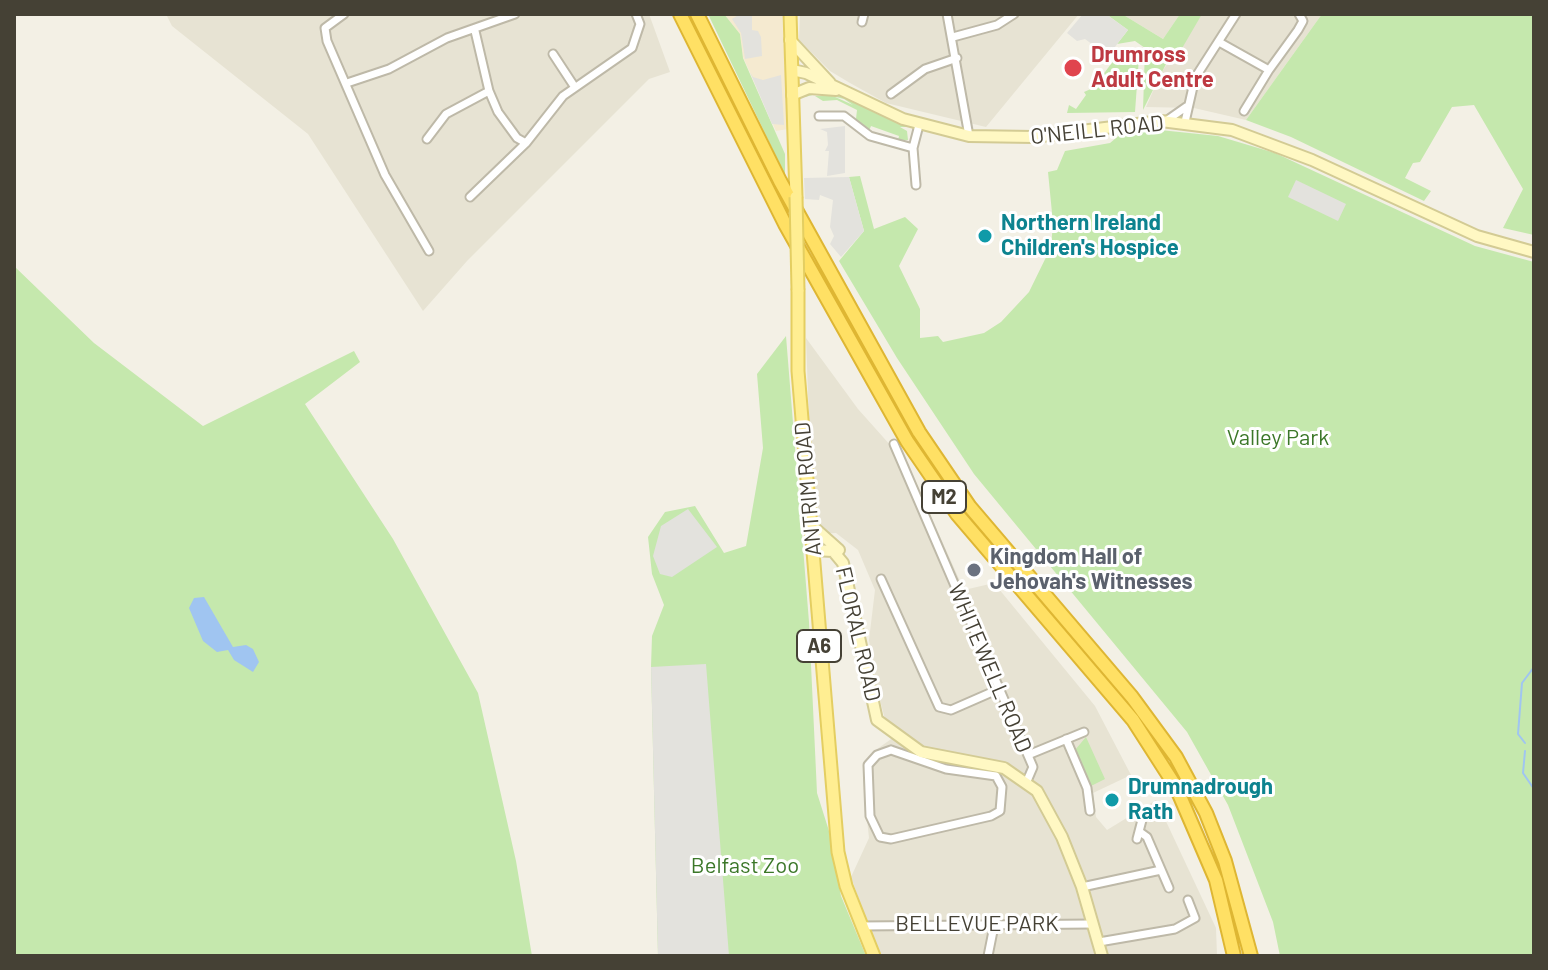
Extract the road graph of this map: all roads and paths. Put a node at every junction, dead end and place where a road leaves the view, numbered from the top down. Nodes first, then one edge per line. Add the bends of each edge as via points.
1 (344, 14) edge
2 (515, 14) edge
3 (636, 14) edge
4 (680, 14) edge
5 (697, 14) edge
6 (790, 14) edge
7 (947, 14) edge
8 (1014, 14) edge
9 (1236, 14) edge
10 (1299, 14) edge
11 (329, 17) edge
12 (475, 31) junction
13 (953, 37) junction
14 (790, 40) junction
15 (1219, 42) junction
16 (553, 54) dead end
17 (957, 58) junction
18 (792, 70) junction
19 (1269, 70) junction
20 (347, 83) junction
21 (831, 84) junction
22 (574, 86) junction
23 (842, 90) junction
24 (489, 91) junction
25 (891, 94) dead end
26 (792, 95) junction
27 (1186, 107) junction
28 (1244, 111) dead end
29 (819, 116) dead end
30 (1166, 121) junction
31 (1185, 122) junction
32 (919, 125) junction
33 (969, 136) junction
34 (427, 139) dead end
35 (526, 143) junction
36 (913, 148) junction
37 (916, 185) dead end
38 (470, 197) dead end
39 (429, 251) dead end
40 (1534, 252) edge
41 (894, 444) dead end
42 (934, 507) dead end
43 (924, 510) junction
44 (811, 525) junction
45 (813, 550) junction
46 (840, 556) junction
47 (881, 579) dead end
48 (999, 689) junction
49 (1084, 732) dead end
50 (1066, 739) junction
51 (1028, 755) junction
52 (965, 767) junction
53 (1027, 781) junction
54 (1090, 811) dead end
55 (1142, 820) dead end
56 (1161, 870) junction
57 (1082, 887) junction
58 (1169, 888) dead end
59 (1188, 900) dead end
60 (1093, 924) junction
61 (861, 926) junction
62 (994, 926) junction
63 (1099, 942) junction
64 (874, 956) edge
65 (988, 956) edge
66 (1102, 956) edge
67 (1234, 956) edge
68 (1251, 956) edge

1 - 11 street
2 - 12 street
3 - 22 street via 640,24 632,48
4 - 67 highway, M2 via 785,224 907,441 957,514 1133,720 1176,787 1216,880
5 - 68 highway, M2 via 780,181 919,432 970,507 1124,687 1176,757 1225,861
6 - 14 main road, ANTRIM ROAD / A6
7 - 13 street
8 - 13 street via 997,25
9 - 15 street
10 - 19 street via 1303,21
11 - 20 street via 327,41
12 - 20 street via 447,38 389,69
12 - 24 street
13 - 17 street
14 - 18 main road, ANTRIM ROAD / A6
14 - 21 main road
15 - 19 street
15 - 27 street via 1195,78
16 - 22 street
17 - 25 street via 925,69
17 - 33 street
18 - 21 main road, O'NEILL ROAD
18 - 26 main road, ANTRIM ROAD / A6
19 - 28 street
20 - 39 street via 379,163
21 - 23 main road, O'NEILL ROAD
22 - 35 street
23 - 26 main road via 809,88
23 - 32 main road, O'NEILL ROAD
24 - 34 street via 458,104
24 - 35 street via 517,138
26 - 44 main road, ANTRIM ROAD / A6, bridge via 798,371
27 - 30 street
27 - 31 street
29 - 36 street via 844,116 870,136
30 - 31 main road, O'NEILL ROAD
30 - 33 main road, O'NEILL ROAD via 1033,137
31 - 40 main road, O'NEILL ROAD via 1256,137 1451,226
32 - 33 main road, O'NEILL ROAD
32 - 36 street
35 - 38 street
36 - 37 street
41 - 43 street, WHITEWELL ROAD
42 - 43 street
43 - 48 street, WHITEWELL ROAD
44 - 45 main road, ANTRIM ROAD / A6
44 - 46 main road
45 - 46 main road, FLORAL ROAD
45 - 61 main road, ANTRIM ROAD / A6 via 838,852
46 - 52 main road, FLORAL ROAD via 877,720 921,752
47 - 48 street via 939,707 951,710
48 - 51 street, WHITEWELL ROAD
49 - 50 street
50 - 51 street
50 - 54 street via 1087,788
51 - 53 street, WHITEWELL ROAD via 1033,767
52 - 52 street via 996,776 1002,787 1000,811 891,839 880,837 874,829 867,781 868,765 877,755 891,750 931,765
52 - 53 main road, FLORAL ROAD via 1004,768
53 - 57 main road, WHITEWELL ROAD via 1049,809
55 - 56 street via 1139,836 1147,837
56 - 57 street
56 - 58 street
57 - 60 main road, WHITEWELL ROAD
59 - 63 street via 1195,918 1175,929
60 - 62 street, BELLEVUE PARK
60 - 63 main road, WHITEWELL ROAD
61 - 62 street, BELLEVUE PARK
61 - 64 main road, ANTRIM ROAD / A6
62 - 65 street
63 - 66 main road, WHITEWELL ROAD

